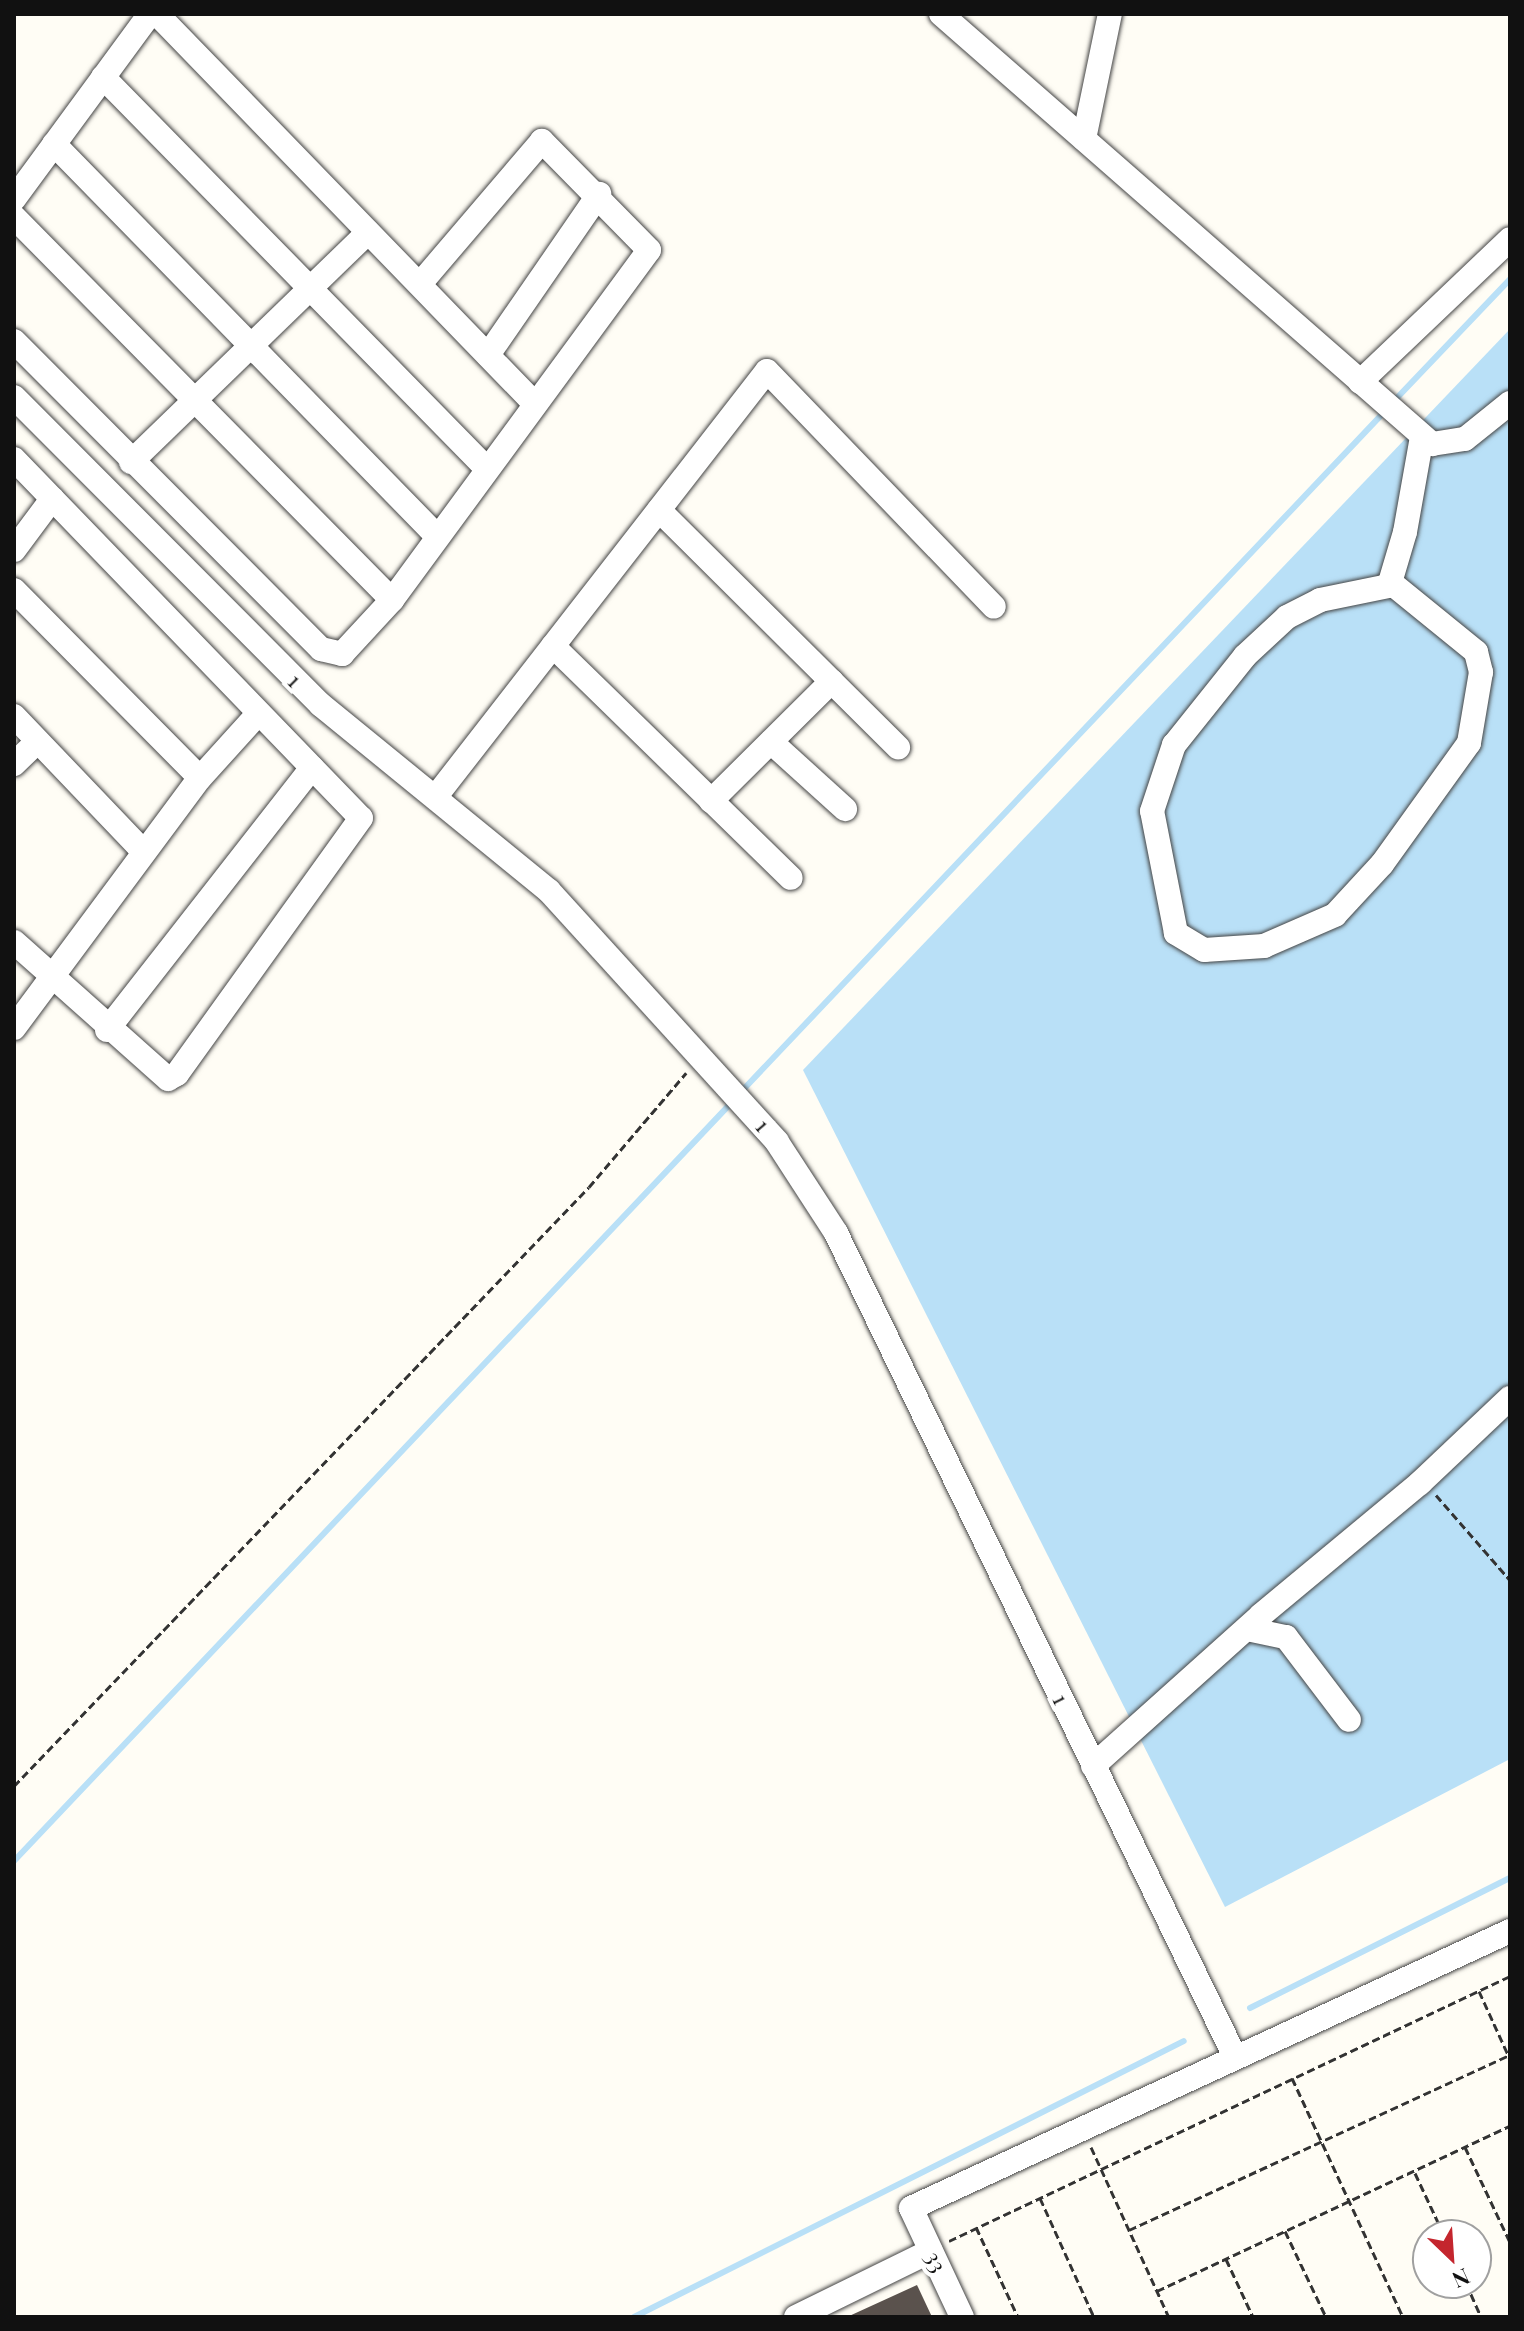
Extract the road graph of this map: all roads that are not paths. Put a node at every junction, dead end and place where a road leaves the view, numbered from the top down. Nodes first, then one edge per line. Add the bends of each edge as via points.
1 (150, 14) edge
2 (157, 14) edge
3 (941, 14) edge
4 (1110, 14) edge
5 (103, 77) junction
6 (1084, 139) junction
7 (54, 144) junction
8 (599, 194) junction
9 (14, 199) edge
10 (14, 217) edge
11 (368, 232) junction
12 (1510, 239) edge
13 (420, 284) junction
14 (310, 288) junction
15 (14, 341) edge
16 (251, 346) junction
17 (488, 355) junction
18 (1364, 386) junction
19 (14, 397) edge
20 (194, 401) junction
21 (1510, 403) edge
22 (535, 404) junction
23 (1422, 437) junction
24 (14, 459) edge
25 (131, 462) junction
26 (487, 469) junction
27 (52, 499) junction
28 (659, 510) junction
29 (436, 535) junction
30 (14, 550) edge
31 (1396, 586) junction
32 (14, 590) edge
33 (392, 600) junction
34 (994, 607) dead end
35 (553, 646) junction
36 (832, 681) junction
37 (257, 715) junction
38 (14, 716) edge
39 (37, 742) junction
40 (771, 742) junction
41 (898, 747) dead end
42 (14, 764) edge
43 (312, 768) junction
44 (200, 778) junction
45 (437, 795) junction
46 (711, 801) junction
47 (845, 809) dead end
48 (144, 852) junction
49 (791, 878) dead end
50 (14, 942) edge
51 (50, 977) junction
52 (14, 1028) edge
53 (107, 1030) junction
54 (1510, 1398) edge
55 (1247, 1629) junction
56 (1349, 1720) dead end
57 (1093, 1766) junction
58 (1510, 1931) edge
59 (1235, 2057) junction
60 (931, 2251) junction
61 (952, 2314) edge
62 (796, 2317) edge

1 - 5 street
2 - 11 street
3 - 6 street
4 - 6 street
5 - 7 street
5 - 14 street
6 - 18 street
7 - 9 street
7 - 16 street
8 - 13 street via 542,141
8 - 17 street
8 - 22 street via 649,250
10 - 20 street
11 - 13 street
11 - 14 street
12 - 18 street
13 - 17 street
14 - 16 street
14 - 26 street
15 - 25 street
16 - 20 street
16 - 29 street
17 - 22 street
18 - 23 street
19 - 45 street, 1 via 321,705
20 - 25 street
20 - 33 street
21 - 23 street via 1453,443 1440,446
22 - 26 street
23 - 31 street
24 - 27 street
25 - 33 street via 321,649 342,654
26 - 29 street
27 - 30 street
27 - 37 street
28 - 34 street via 767,371
28 - 35 street
28 - 36 street
29 - 33 street
31 - 31 street via 1320,600 1287,617 1245,656 1174,745 1152,811 1176,933 1204,950 1264,946 1335,915 1382,864 1463,754 1473,733 1481,672 1476,652
32 - 44 street
35 - 45 street
35 - 46 street
36 - 40 street
36 - 41 street
37 - 43 street
37 - 44 street
38 - 39 street
39 - 42 street
39 - 48 street
40 - 46 street
40 - 47 street
43 - 53 street
43 - 53 street via 357,810 358,826 177,1074 160,1077
44 - 48 street
45 - 57 street, 1 via 549,891 777,1142 836,1233
46 - 49 street
48 - 51 street
50 - 51 street
51 - 52 street
51 - 53 street
54 - 55 street via 1420,1483
55 - 56 street via 1286,1637
55 - 57 street
57 - 59 street, 1
58 - 59 street
59 - 60 street, 33 via 911,2208
60 - 61 street, 33
60 - 62 street

